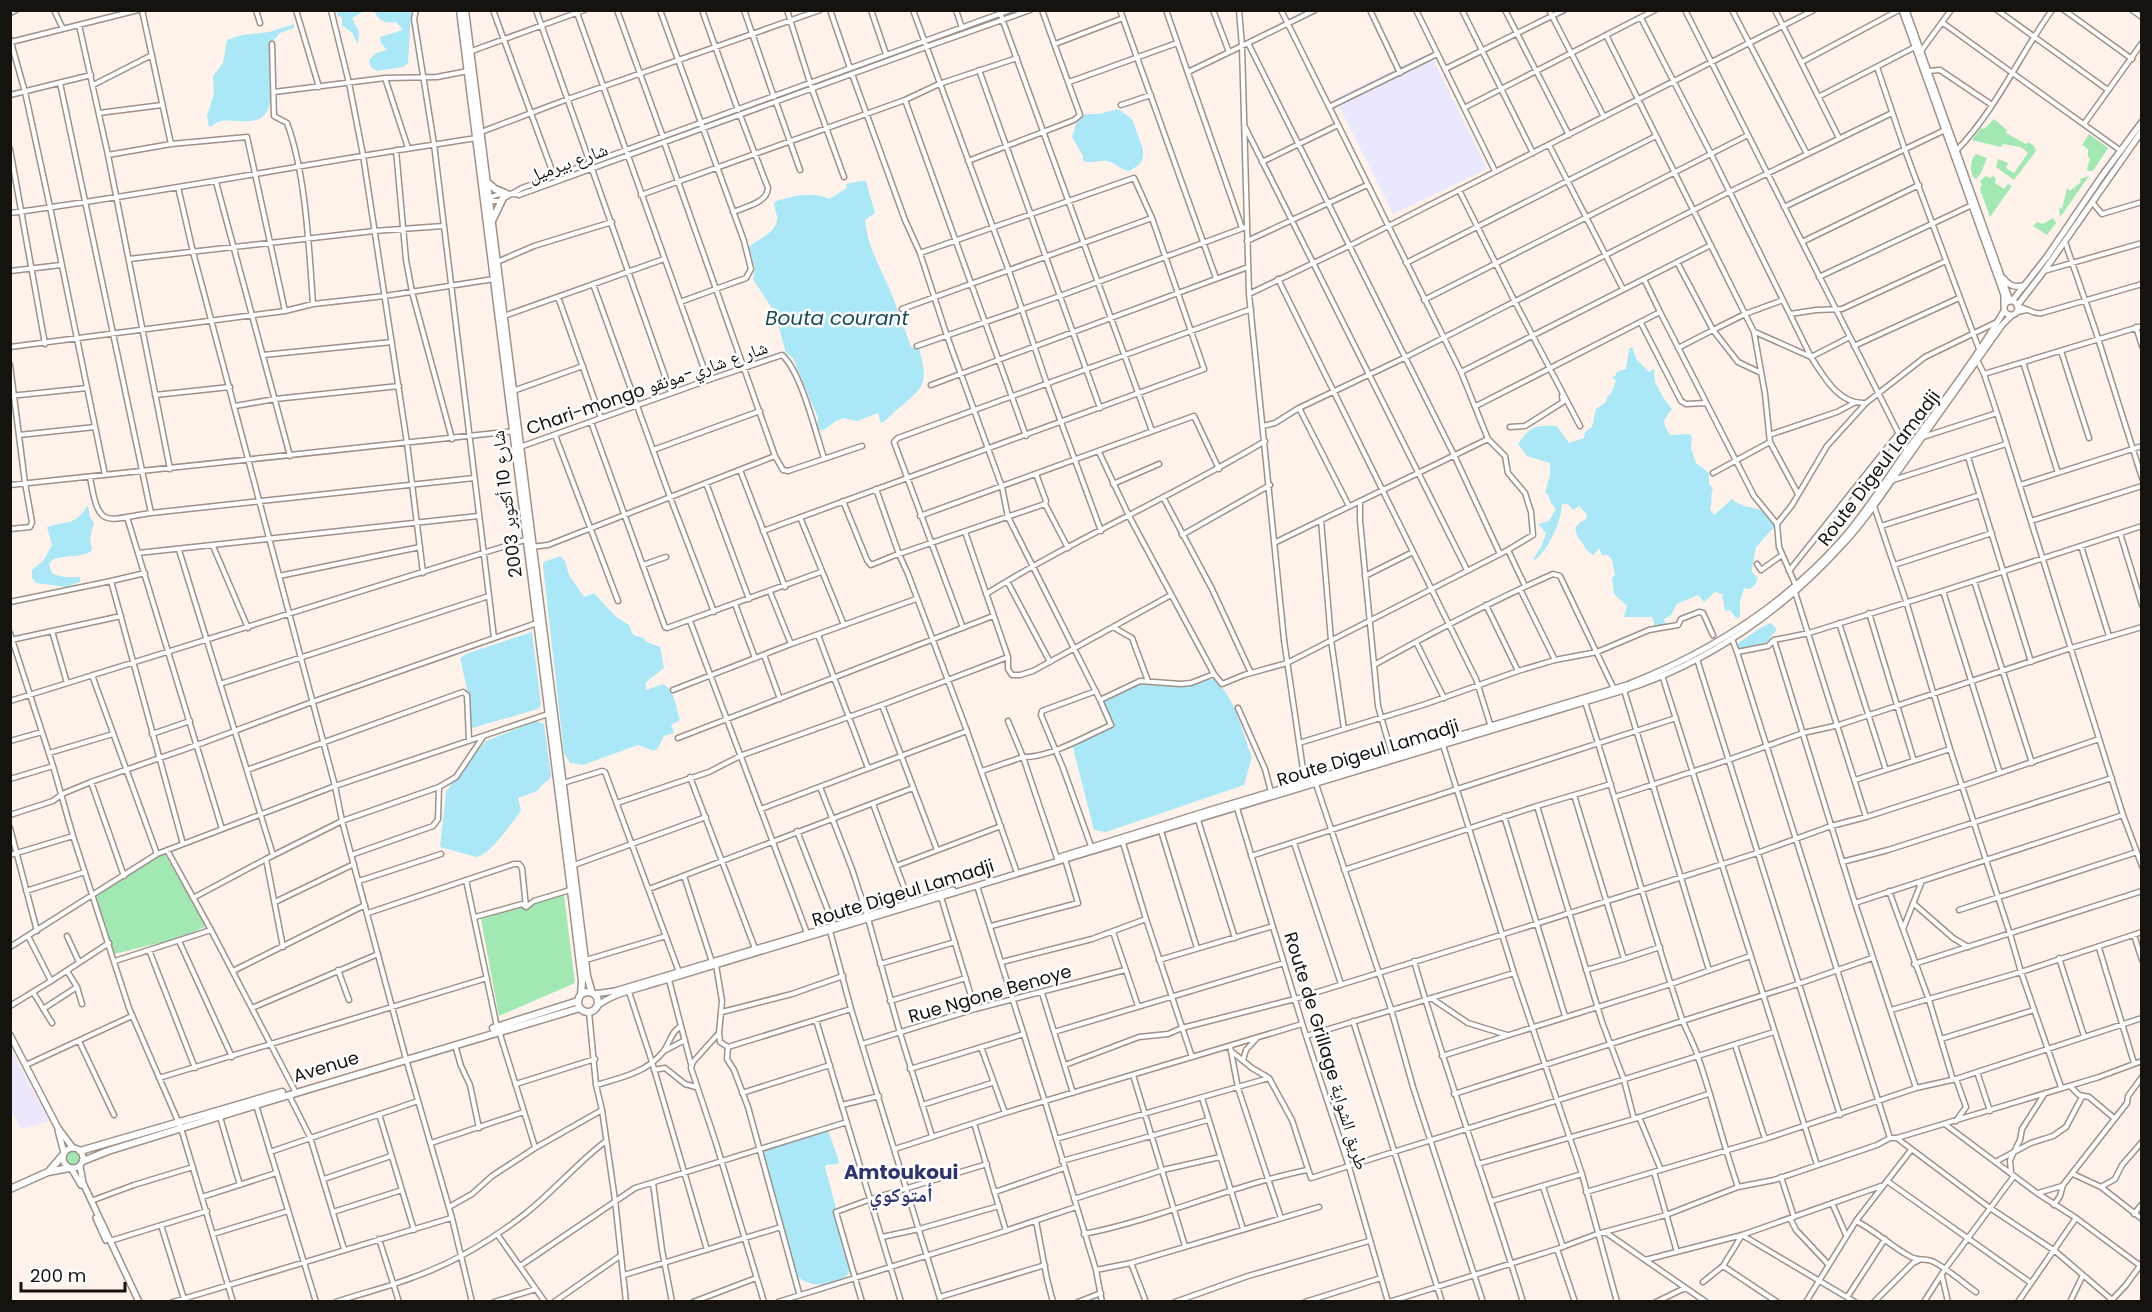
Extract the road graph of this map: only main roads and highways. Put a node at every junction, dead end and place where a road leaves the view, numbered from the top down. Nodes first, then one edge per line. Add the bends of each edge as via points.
1 (460, 10) edge
2 (465, 10) edge
3 (1902, 10) edge
4 (468, 52) junction
5 (2142, 122) edge
6 (2141, 134) edge
7 (480, 136) junction
8 (1955, 152) junction
9 (487, 182) junction
10 (487, 200) junction
11 (492, 221) junction
12 (2001, 275) junction
13 (497, 279) junction
14 (2026, 284) junction
15 (2015, 305) junction
16 (2004, 309) junction
17 (2011, 316) junction
18 (1975, 359) junction
19 (516, 431) junction
20 (530, 543) junction
21 (1796, 589) junction
22 (1584, 700) junction
23 (551, 713) junction
24 (1306, 784) junction
25 (868, 917) junction
26 (756, 951) junction
27 (680, 974) junction
28 (593, 994) junction
29 (580, 1001) junction
30 (596, 1007) junction
31 (498, 1029) junction
32 (10, 1035) edge
33 (405, 1057) junction
34 (291, 1092) junction
35 (180, 1126) junction
36 (58, 1128) junction
37 (76, 1150) junction
38 (64, 1154) junction
39 (81, 1163) junction
40 (70, 1168) junction
41 (48, 1172) junction
42 (10, 1189) edge
43 (137, 1302) edge

1 - 4 highway, شارع 10 أكتوبر 2003
2 - 4 highway, شارع 10 أكتوبر 2003
3 - 8 main road
3 - 8 main road via 1921,51
4 - 7 highway, شارع 10 أكتوبر 2003
4 - 7 highway, شارع 10 أكتوبر 2003
5 - 14 main road
6 - 15 main road via 2044,271
7 - 9 highway, شارع 10 أكتوبر 2003
7 - 10 highway, شارع 10 أكتوبر 2003
8 - 12 main road
8 - 16 main road via 2004,295
9 - 10 highway, شارع 10 أكتوبر 2003
9 - 11 highway via 507,194
10 - 11 highway, شارع 10 أكتوبر 2003
10 - 13 highway, شارع 10 أكتوبر 2003
11 - 13 highway, شارع 10 أكتوبر 2003
12 - 14 main road via 2013,286
12 - 15 main road
13 - 19 highway, شارع 10 أكتوبر 2003
13 - 19 highway, شارع 10 أكتوبر 2003
14 - 15 main road
15 - 16 main road
15 - 17 main road, Route Digeul Lamadji
16 - 17 main road
16 - 18 main road
17 - 18 main road, Route Digeul Lamadji
18 - 21 main road via 1879,492
18 - 21 main road, Route Digeul Lamadji via 1874,506 1843,545
19 - 20 highway, شارع 10 أكتوبر 2003
19 - 20 highway, شارع 10 أكتوبر 2003
20 - 23 highway, شارع 10 أكتوبر 2003
20 - 23 highway, شارع 10 أكتوبر 2003
21 - 22 main road via 1728,636 1666,669
21 - 22 main road, Route Digeul Lamadji via 1757,623 1696,659 1624,690
22 - 24 main road
22 - 24 main road, Route Digeul Lamadji
23 - 28 highway, شارع 10 أكتوبر 2003 via 588,983
23 - 29 highway, شارع 10 أكتوبر 2003 via 582,981
24 - 25 main road, Route Digeul Lamadji via 1123,843
24 - 25 main road via 1091,846
25 - 26 main road
25 - 26 main road, Route Digeul Lamadji via 830,932
26 - 27 main road, Route Digeul Lamadji
27 - 28 main road
27 - 30 main road, Route Digeul Lamadji
28 - 29 highway via 586,992
28 - 30 highway
29 - 30 highway via 589,1012
29 - 31 highway
31 - 33 highway
31 - 33 highway
32 - 36 main road
33 - 34 highway
34 - 35 highway
34 - 35 highway, Avenue
35 - 37 highway
35 - 39 highway, Avenue
36 - 37 main road
36 - 38 main road
37 - 38 main road
37 - 39 main road
38 - 40 main road via 64,1164
38 - 41 highway
39 - 40 main road
39 - 43 main road via 83,1183
40 - 41 highway
40 - 43 main road
41 - 42 highway

